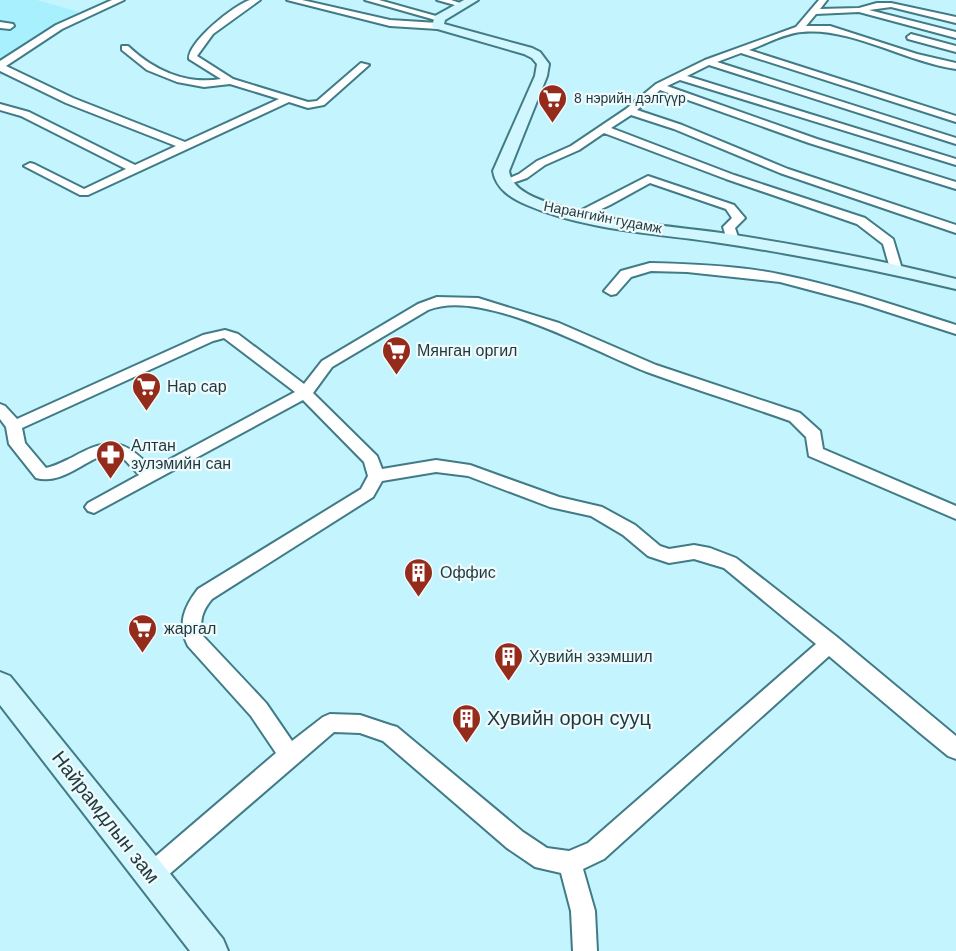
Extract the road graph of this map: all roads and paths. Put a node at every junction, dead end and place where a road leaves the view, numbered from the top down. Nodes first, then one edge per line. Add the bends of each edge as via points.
1 (120, 0) edge
2 (256, 0) edge
3 (291, 0) edge
4 (369, 0) edge
5 (441, 0) edge
6 (823, 0) edge
7 (467, 3) edge
8 (859, 10) junction
9 (812, 12) junction
10 (956, 20) edge
11 (438, 22) junction
12 (799, 29) junction
13 (956, 35) edge
14 (911, 37) dead end
15 (125, 48) dead end
16 (956, 49) edge
17 (740, 50) junction
18 (708, 62) junction
19 (364, 65) dead end
20 (956, 66) edge
21 (0, 68) edge
22 (681, 77) junction
23 (230, 81) junction
24 (659, 86) junction
25 (288, 99) junction
26 (0, 107) edge
27 (630, 111) junction
28 (956, 119) edge
29 (603, 129) junction
30 (956, 141) edge
31 (188, 147) junction
32 (956, 162) edge
33 (30, 166) dead end
34 (136, 170) junction
35 (504, 183) junction
36 (956, 186) edge
37 (578, 215) junction
38 (956, 229) edge
39 (733, 240) junction
40 (896, 269) junction
41 (956, 284) edge
42 (611, 291) dead end
43 (956, 330) edge
44 (306, 393) junction
45 (0, 409) edge
46 (15, 426) junction
47 (376, 476) junction
48 (150, 477) junction
49 (94, 507) dead end
50 (956, 513) edge
51 (830, 643) junction
52 (0, 684) edge
53 (956, 749) edge
54 (289, 756) junction
55 (570, 863) junction
56 (152, 875) junction
57 (211, 951) edge
58 (585, 951) edge

1 - 21 street via 90,9 40,37
2 - 23 street via 194,48 192,57
3 - 11 street via 390,23
4 - 11 street
5 - 7 street
6 - 9 street
7 - 11 main road
8 - 9 street
8 - 10 street via 891,5
8 - 13 street
9 - 12 street
11 - 35 main road via 528,51 543,64 504,158
12 - 17 street
12 - 20 street via 830,29
14 - 16 street
15 - 23 street via 155,70 197,83
17 - 18 street
17 - 28 street
18 - 22 street
18 - 30 street
19 - 25 street via 320,103 308,105
21 - 31 street via 98,114
22 - 24 street
22 - 32 street
23 - 25 street
24 - 27 street
24 - 36 street
25 - 31 street
26 - 34 street via 25,114
27 - 29 street
27 - 38 street via 784,171
29 - 35 street via 575,148
29 - 40 street via 861,221 889,242
31 - 34 street
33 - 34 street via 84,193
35 - 37 main road, Нарангийн гудамж via 534,203
37 - 39 main road, Нарангийн гудамж
37 - 39 street via 648,179 730,207 739,218 729,227
39 - 40 main road, Нарангийн гудамж
40 - 41 main road, Нарангийн гудамж
42 - 43 street via 626,274 650,267 781,278
44 - 46 street via 237,339 219,335
44 - 47 street via 371,460
44 - 48 street
44 - 50 street via 327,364 423,307 437,301 478,303 554,326 651,368 795,417 814,435 815,452
45 - 46 street
46 - 48 street via 17,444 42,474 54,473 114,447 124,451
47 - 51 street via 451,466 556,503 596,512 629,530 654,551 669,556 694,552 730,564
47 - 54 street via 358,500 206,594 191,617 190,629 195,640 280,738
48 - 49 street
51 - 53 street
51 - 55 street via 596,851
52 - 56 main road, Найрамдлын зам
54 - 55 street via 330,723 360,724 390,734 515,840 543,860
54 - 56 street
55 - 58 street via 583,911
56 - 57 main road, Найрамдлын зам

